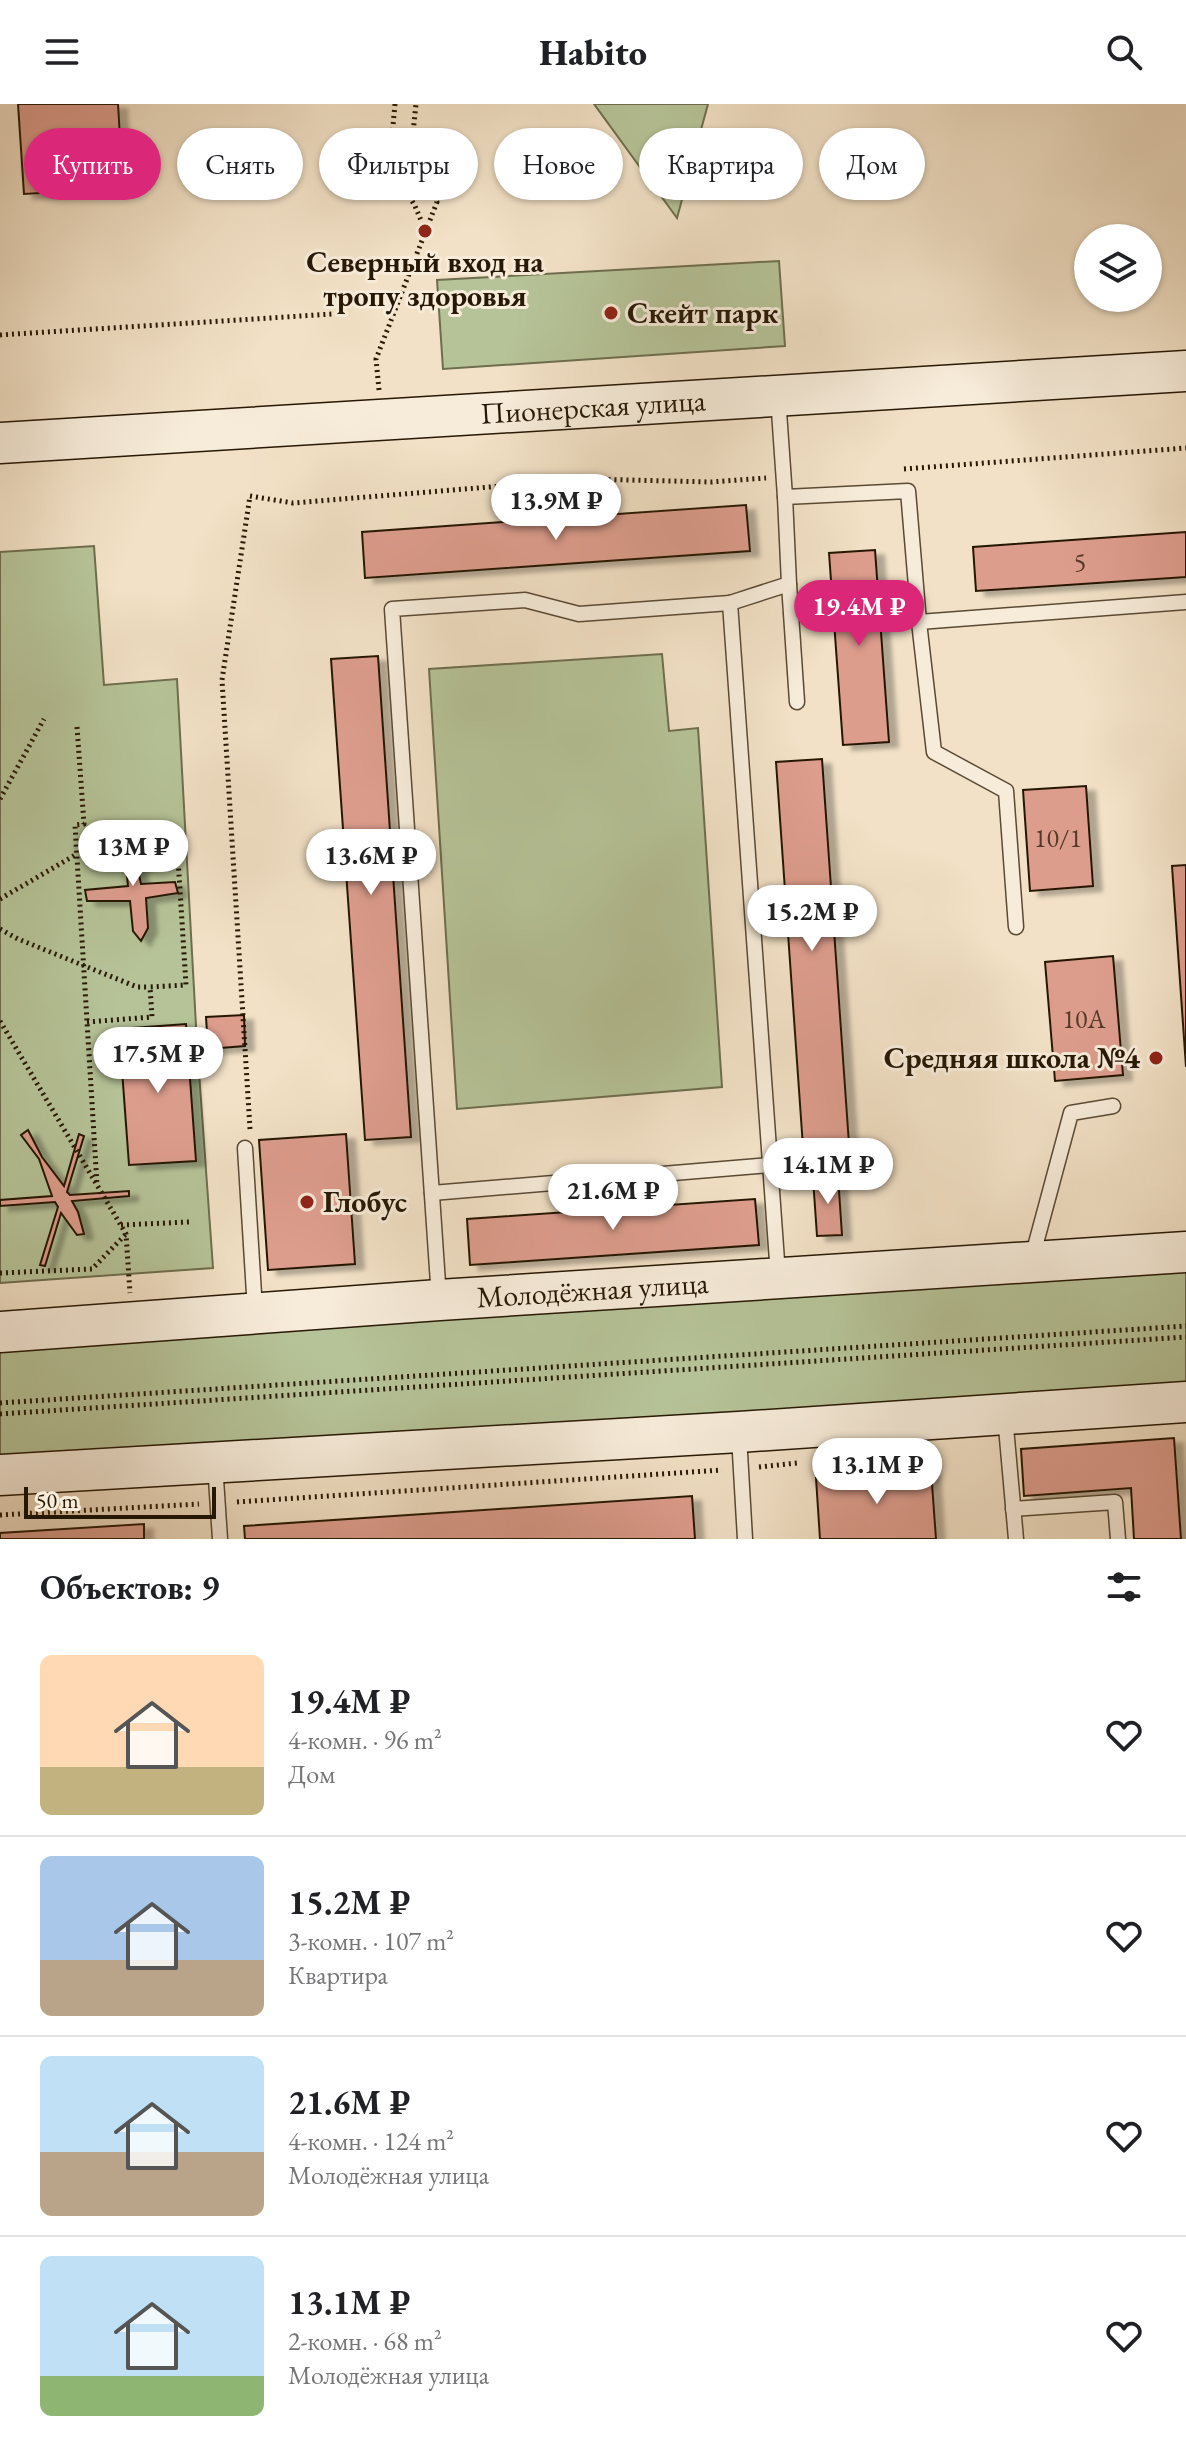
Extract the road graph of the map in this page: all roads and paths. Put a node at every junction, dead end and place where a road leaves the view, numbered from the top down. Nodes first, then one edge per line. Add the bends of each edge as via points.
1 (395, 104) edge
2 (416, 104) edge
3 (425, 231) junction
4 (333, 314) dead end
5 (0, 335) edge
6 (1186, 371) edge
7 (778, 394) junction
8 (381, 419) junction
9 (0, 443) edge
10 (1186, 448) edge
11 (903, 469) dead end
12 (784, 477) junction
13 (785, 497) junction
14 (789, 584) junction
15 (1186, 602) edge
16 (730, 603) junction
17 (919, 622) junction
18 (797, 702) dead end
19 (44, 719) dead end
20 (77, 727) dead end
21 (0, 799) edge
22 (177, 843) dead end
23 (77, 854) junction
24 (0, 899) edge
25 (1016, 927) dead end
26 (0, 929) edge
27 (84, 966) junction
28 (150, 987) junction
29 (0, 1021) edge
30 (87, 1022) junction
31 (1113, 1106) dead end
32 (248, 1145) joint
33 (770, 1165) junction
34 (97, 1185) junction
35 (432, 1193) junction
36 (189, 1222) dead end
37 (121, 1225) junction
38 (126, 1234) junction
39 (1186, 1252) edge
40 (1031, 1262) junction
41 (0, 1273) edge
42 (778, 1279) junction
43 (130, 1294) dead end
44 (439, 1300) junction
45 (255, 1314) junction
46 (1186, 1326) edge
47 (0, 1332) edge
48 (1186, 1337) edge
49 (1186, 1402) edge
50 (0, 1403) edge
51 (0, 1414) edge
52 (1005, 1414) junction
53 (739, 1432) junction
54 (215, 1464) junction
55 (0, 1475) edge
56 (1013, 1509) junction
57 (220, 1539) edge
58 (745, 1539) edge
59 (1016, 1539) edge
60 (1118, 1539) edge

1 - 3 path via 396,174
2 - 3 path via 418,170 437,202
3 - 8 path via 376,359
4 - 5 path
6 - 7 main road, Пионерская улица
7 - 8 main road, Пионерская улица
7 - 12 lane
8 - 9 main road, Пионерская улица
10 - 11 path
12 - 13 lane
12 - 32 path via 711,482 588,479 293,503 250,496 222,680
13 - 14 lane
13 - 17 lane via 908,491
14 - 16 lane
14 - 18 lane
15 - 17 lane
16 - 33 lane
16 - 35 lane via 579,614 525,600 392,609
17 - 25 lane via 934,752 1006,791
19 - 21 path
20 - 23 path via 84,824 75,825
22 - 28 path via 186,985
23 - 24 path
23 - 27 path
26 - 27 path
27 - 28 path
27 - 30 path
28 - 30 path via 152,1017
29 - 34 path
30 - 34 path
31 - 40 lane via 1071,1113
32 - 45 lane
33 - 35 lane
33 - 42 lane
34 - 37 path
35 - 44 lane
36 - 37 path
37 - 38 path
38 - 41 path via 92,1269
38 - 43 path
39 - 40 main road, Молодёжная улица
40 - 42 main road, Молодёжная улица
42 - 44 main road, Молодёжная улица
44 - 45 main road, Молодёжная улица
45 - 47 main road, Молодёжная улица
46 - 50 path
48 - 51 path
49 - 52 main road
52 - 53 main road
52 - 56 lane
53 - 54 main road
53 - 58 lane
54 - 55 main road
54 - 57 lane
56 - 59 lane
56 - 60 lane via 1115,1502

